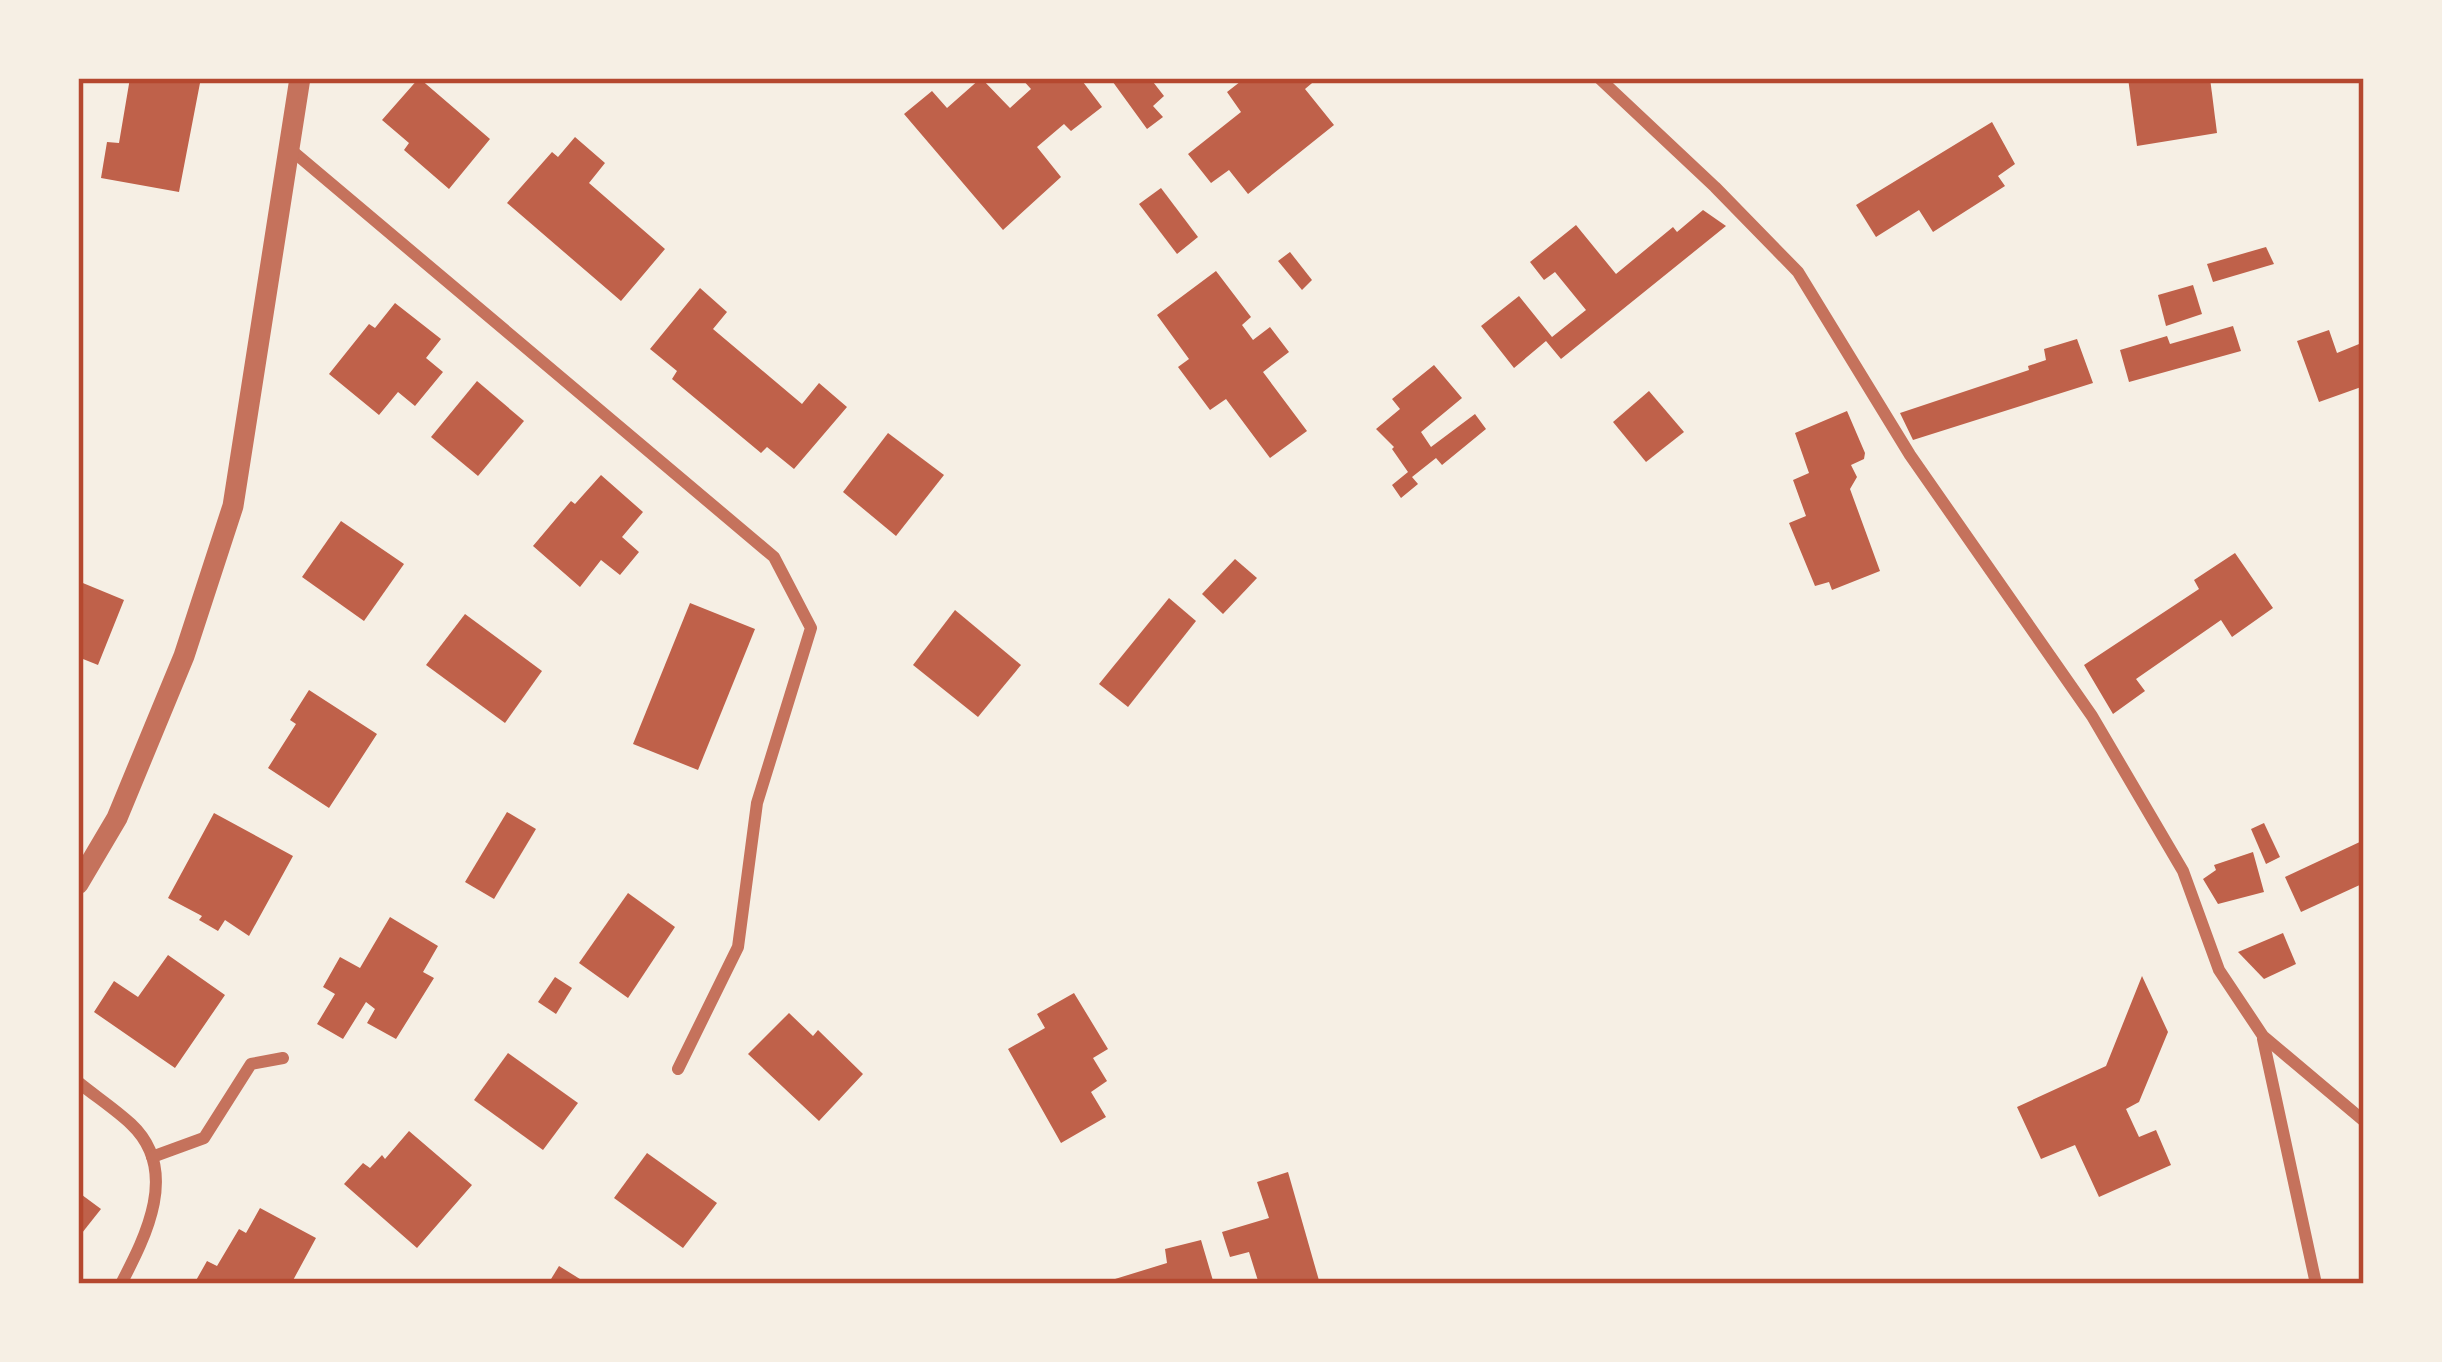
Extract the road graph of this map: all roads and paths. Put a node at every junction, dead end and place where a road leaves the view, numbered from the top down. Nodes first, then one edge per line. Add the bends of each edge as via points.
1 (300, 78) edge
2 (1599, 78) edge
3 (290, 149) junction
4 (78, 884) edge
5 (2263, 1036) junction
6 (283, 1058) dead end
7 (678, 1069) dead end
8 (78, 1082) edge
9 (2364, 1121) edge
10 (152, 1157) junction
11 (121, 1284) edge
12 (2316, 1284) edge

1 - 3 street
2 - 5 street via 1798,272 1910,455 2092,716 2182,871 2219,970
3 - 4 street via 233,506 184,656 117,818
3 - 7 street via 774,556 812,628 758,803 738,947
5 - 9 street
5 - 12 street
6 - 10 street via 251,1064 204,1138
8 - 10 street via 135,1127
10 - 11 street via 158,1190

